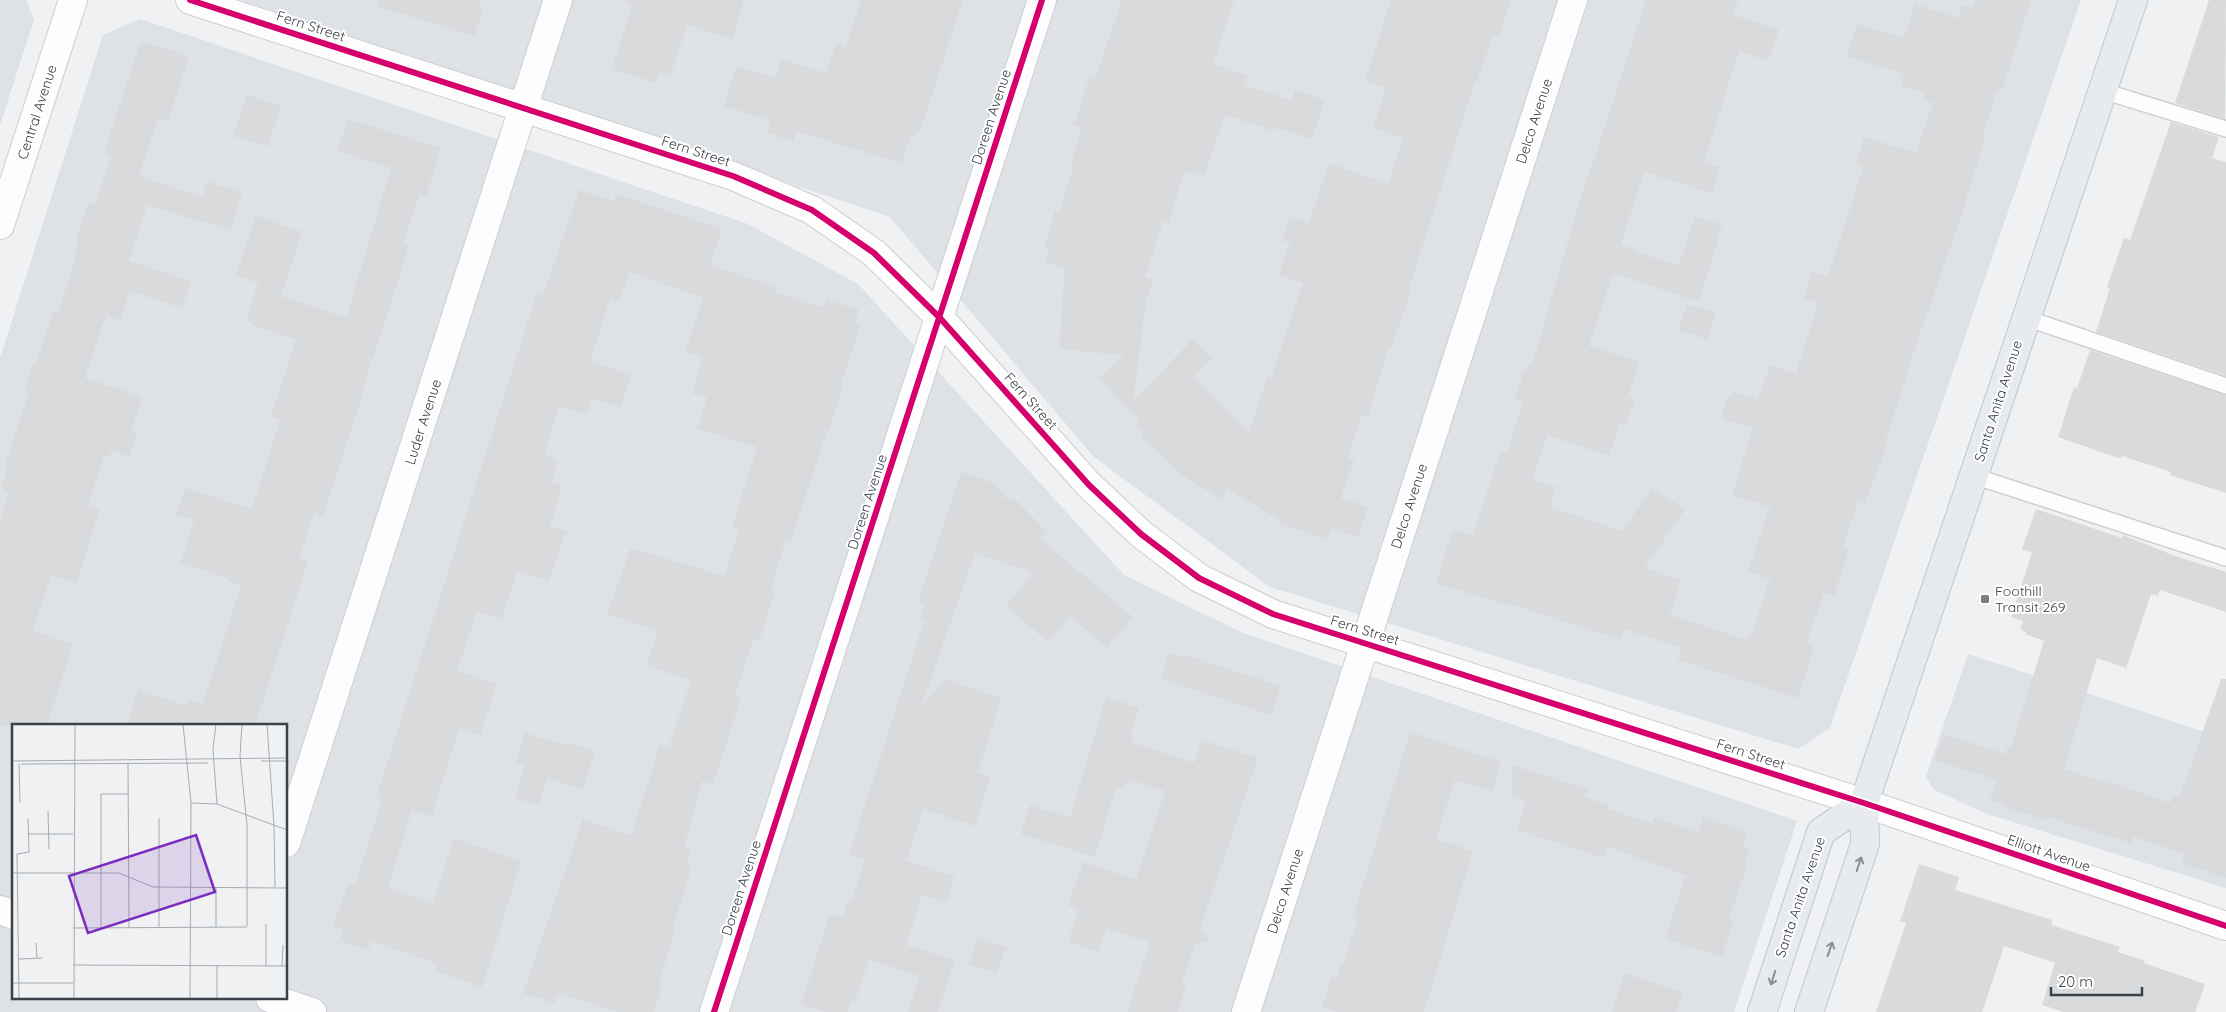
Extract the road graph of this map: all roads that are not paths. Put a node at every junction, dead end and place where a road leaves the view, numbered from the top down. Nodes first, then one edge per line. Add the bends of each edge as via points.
1 (73, 0) edge
2 (190, 0) edge
3 (558, 0) edge
4 (1042, 0) edge
5 (1573, 0) edge
6 (2133, 0) edge
7 (2103, 91) junction
8 (524, 108) junction
9 (2226, 129) edge
10 (0, 225) edge
11 (940, 318) junction
12 (2026, 318) junction
13 (2226, 386) edge
14 (1974, 476) junction
15 (2226, 558) edge
16 (1364, 642) junction
17 (1864, 803) junction
18 (288, 837) edge
19 (0, 910) edge
20 (12, 914) edge
21 (2226, 926) edge
22 (276, 1000) edge
23 (312, 1012) edge
24 (714, 1012) edge
25 (1246, 1012) edge
26 (1762, 1012) edge
27 (1809, 1012) edge

1 - 10 street, Central Avenue
2 - 8 street, Fern Street
3 - 8 street, Luder Avenue
4 - 11 street, Doreen Avenue
5 - 16 street, Delco Avenue
6 - 7 main road, Santa Anita Avenue
7 - 9 lane
7 - 12 main road, Santa Anita Avenue
8 - 11 street, Fern Street via 733,176 812,210 874,253
8 - 18 street, Luder Avenue
11 - 16 street, Fern Street via 1089,485 1141,534 1199,578 1265,610
11 - 24 street, Doreen Avenue
12 - 13 lane
12 - 14 main road, Santa Anita Avenue
14 - 15 lane
14 - 17 main road, Santa Anita Avenue
16 - 17 street, Fern Street
16 - 25 street, Delco Avenue
17 - 21 street, Elliott Avenue
17 -> 26 main road, Santa Anita Avenue via 1821,832
27 -> 17 main road, Santa Anita Avenue via 1865,844
19 - 20 street
22 - 23 street

